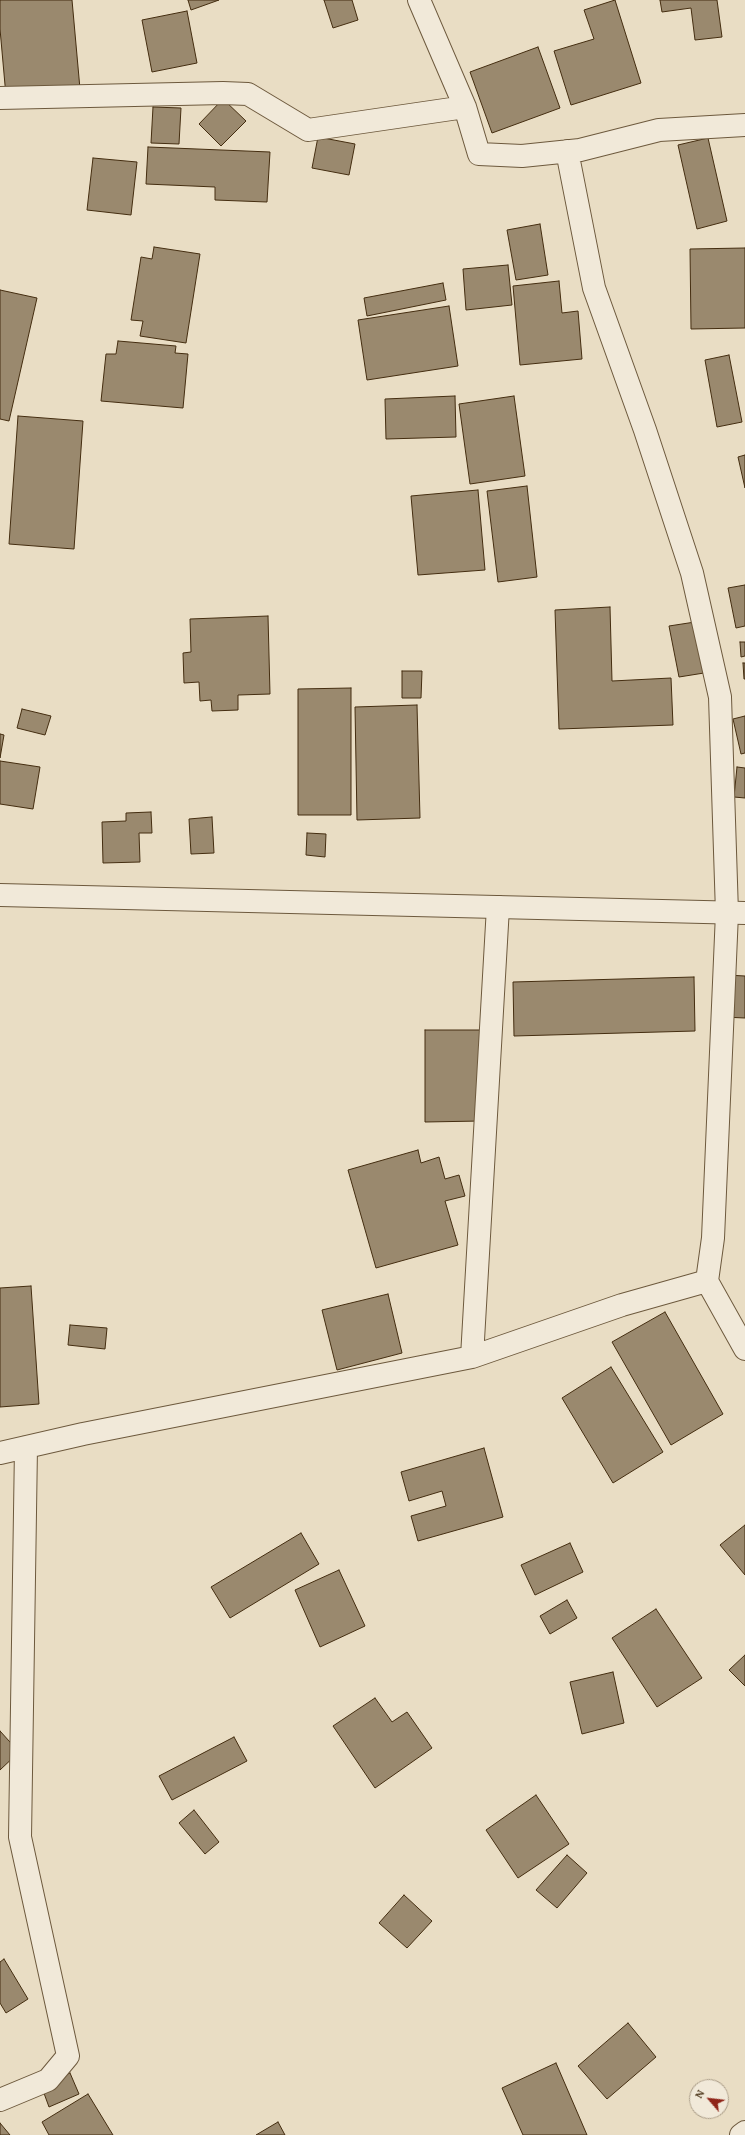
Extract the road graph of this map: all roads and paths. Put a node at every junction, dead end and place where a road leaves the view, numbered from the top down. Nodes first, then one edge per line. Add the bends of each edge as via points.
1 (419, 0) edge
2 (0, 98) edge
3 (465, 107) junction
4 (745, 125) edge
5 (567, 151) junction
6 (0, 895) edge
7 (498, 907) junction
8 (736, 913) edge
9 (706, 1281) junction
10 (745, 1349) edge
11 (472, 1357) junction
12 (26, 1448) junction
13 (0, 1454) edge
14 (0, 2100) edge
15 (745, 2132) edge
16 (741, 2135) edge

1 - 3 street
2 - 3 street via 248,94 308,130
3 - 5 street via 479,154 522,156
4 - 5 street via 659,130
5 - 8 street via 594,288 645,430 692,574 720,697
6 - 7 street
7 - 8 street
7 - 11 street
8 - 9 street via 713,1238
9 - 10 street
9 - 11 street via 622,1305
11 - 12 street via 83,1434
12 - 13 street
12 - 14 street via 20,1837 68,2056 48,2080
15 - 16 street

